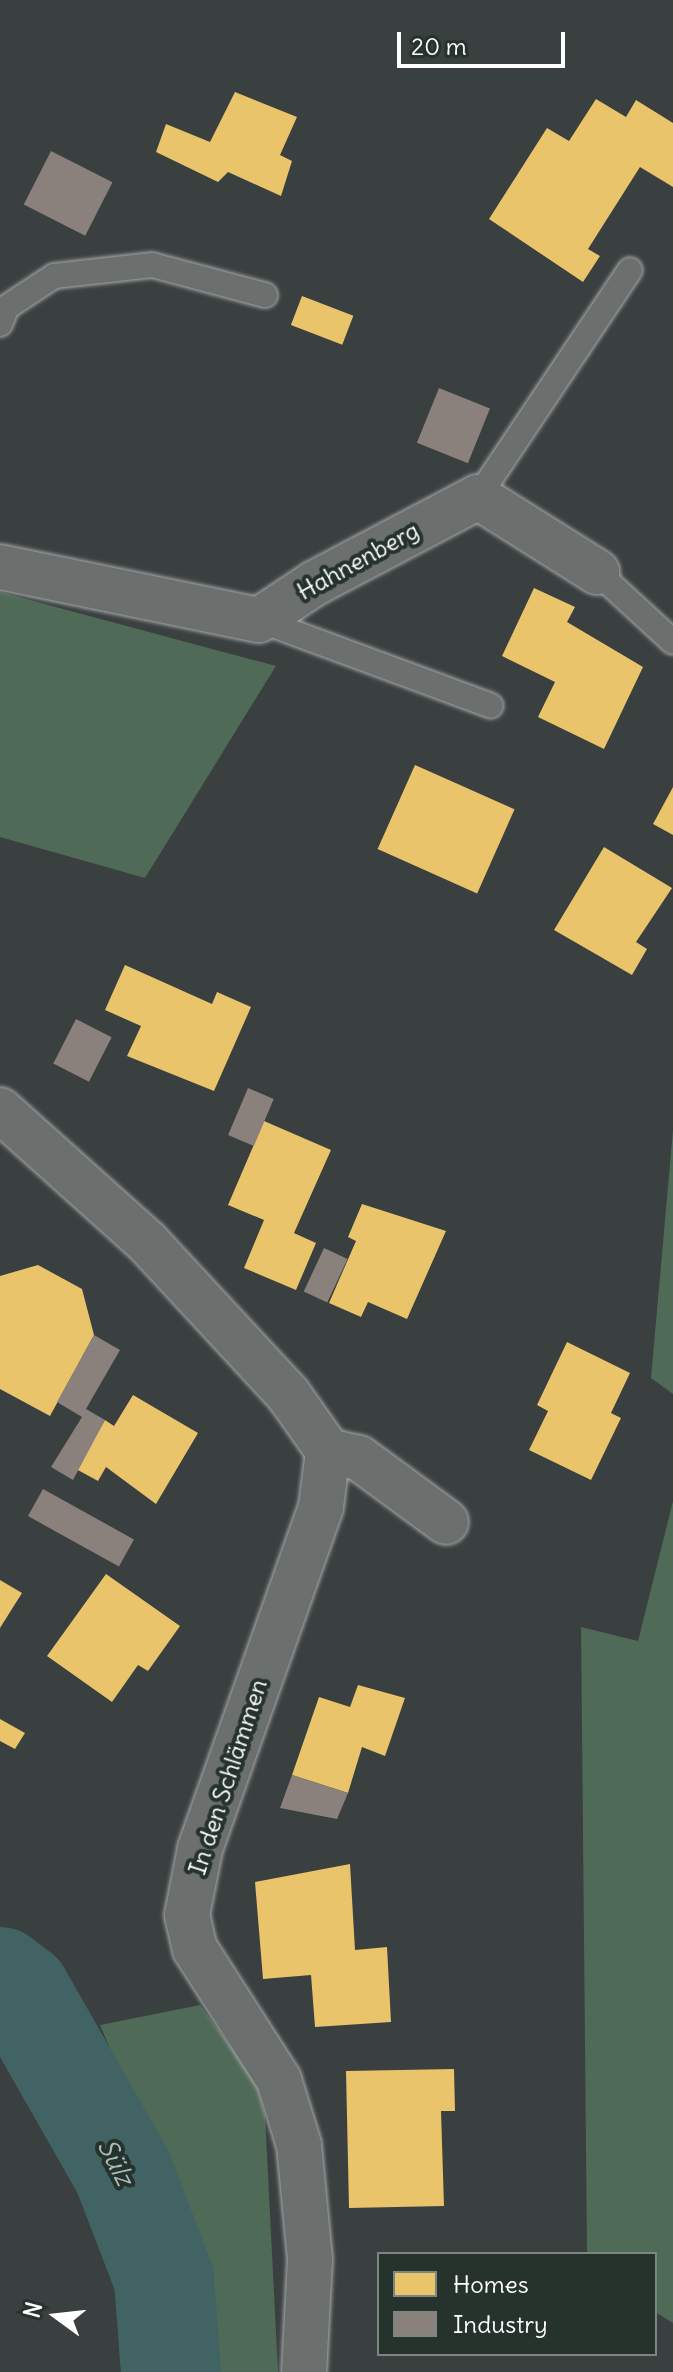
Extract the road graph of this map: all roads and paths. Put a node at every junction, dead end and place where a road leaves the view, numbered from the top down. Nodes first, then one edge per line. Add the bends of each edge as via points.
1 (630, 270) dead end
2 (265, 295) dead end
3 (0, 324) edge
4 (478, 497) junction
5 (0, 567) edge
6 (597, 572) joint
7 (259, 620) junction
8 (673, 642) edge
9 (491, 706) dead end
10 (0, 1110) edge
11 (328, 1451) junction
12 (446, 1522) dead end
13 (304, 2372) edge

1 - 4 lane
2 - 3 lane via 152,265 124,268 54,276 7,307
4 - 6 street
4 - 7 street, Hahnenberg via 315,583
5 - 7 street
6 - 8 lane
7 - 9 lane
10 - 11 street via 148,1243 288,1394
11 - 12 street via 359,1458
11 - 13 street, In den Schlämmen via 321,1507 200,1849 187,1915 195,1949 279,2080 299,2145 310,2259

